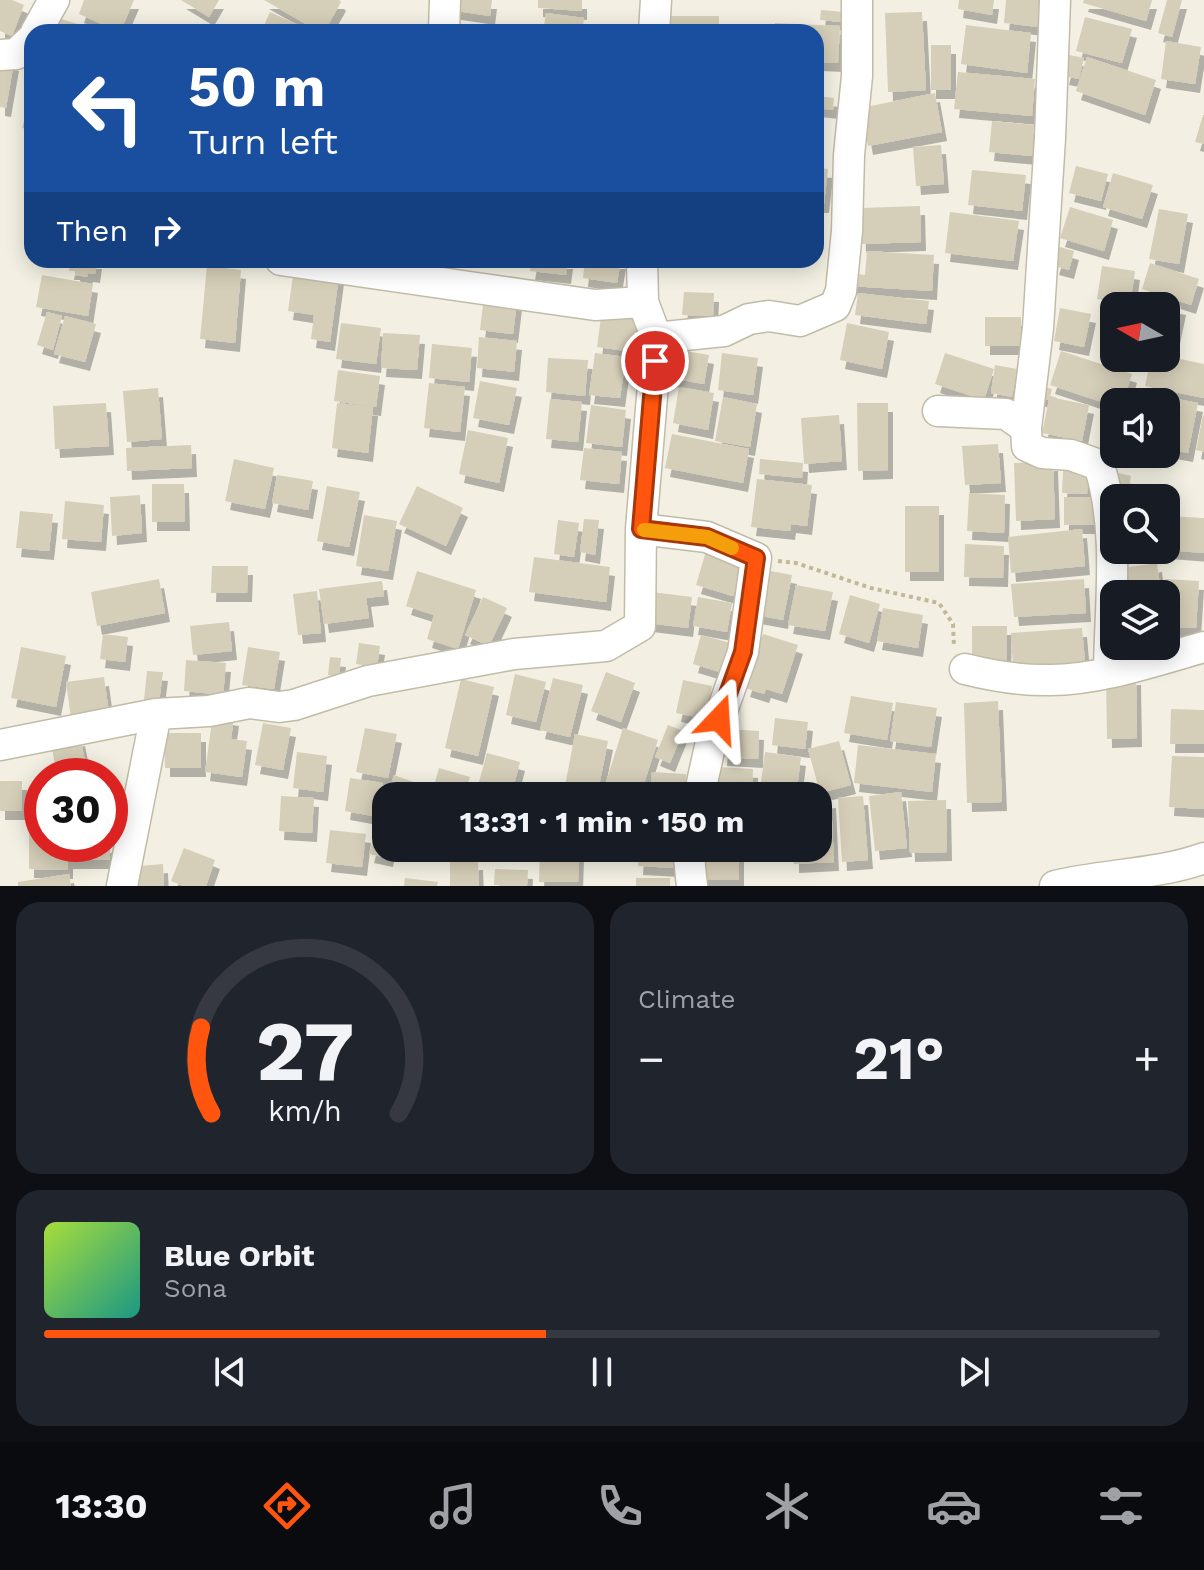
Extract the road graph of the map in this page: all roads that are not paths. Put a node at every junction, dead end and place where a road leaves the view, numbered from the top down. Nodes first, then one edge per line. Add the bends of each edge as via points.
1 (54, 0) edge
2 (445, 0) edge
3 (656, 0) edge
4 (857, 0) edge
5 (1055, 0) edge
6 (40, 24) edge
7 (444, 24) edge
8 (654, 24) edge
9 (24, 46) edge
10 (0, 55) edge
11 (337, 268) edge
12 (642, 268) edge
13 (643, 302) junction
14 (655, 338) junction
15 (938, 411) dead end
16 (1026, 428) junction
17 (641, 529) junction
18 (1204, 647) edge
19 (965, 669) road end
20 (1109, 671) junction
21 (156, 714) junction
22 (0, 745) edge
23 (702, 782) edge
24 (1204, 858) edge
25 (689, 862) edge
26 (122, 886) edge
27 (692, 886) edge
28 (1055, 886) edge

1 - 6 street
2 - 7 street
3 - 8 street
4 - 14 street via 847,231 835,306 800,321 769,316 724,331
5 - 16 street via 1038,328
9 - 10 street via 16,54
11 - 13 street via 595,305
12 - 13 street
13 - 14 street
14 - 17 street
15 - 16 street via 1006,414
16 - 20 street via 1027,446 1099,465 1105,482 1112,530
17 - 21 street via 640,626 606,646 514,654 368,681 294,705 249,703
17 - 23 street via 707,537 756,558 743,652
18 - 20 street
19 - 20 street via 1053,681
21 - 22 street
21 - 26 street
24 - 28 street via 1180,867
25 - 27 street

